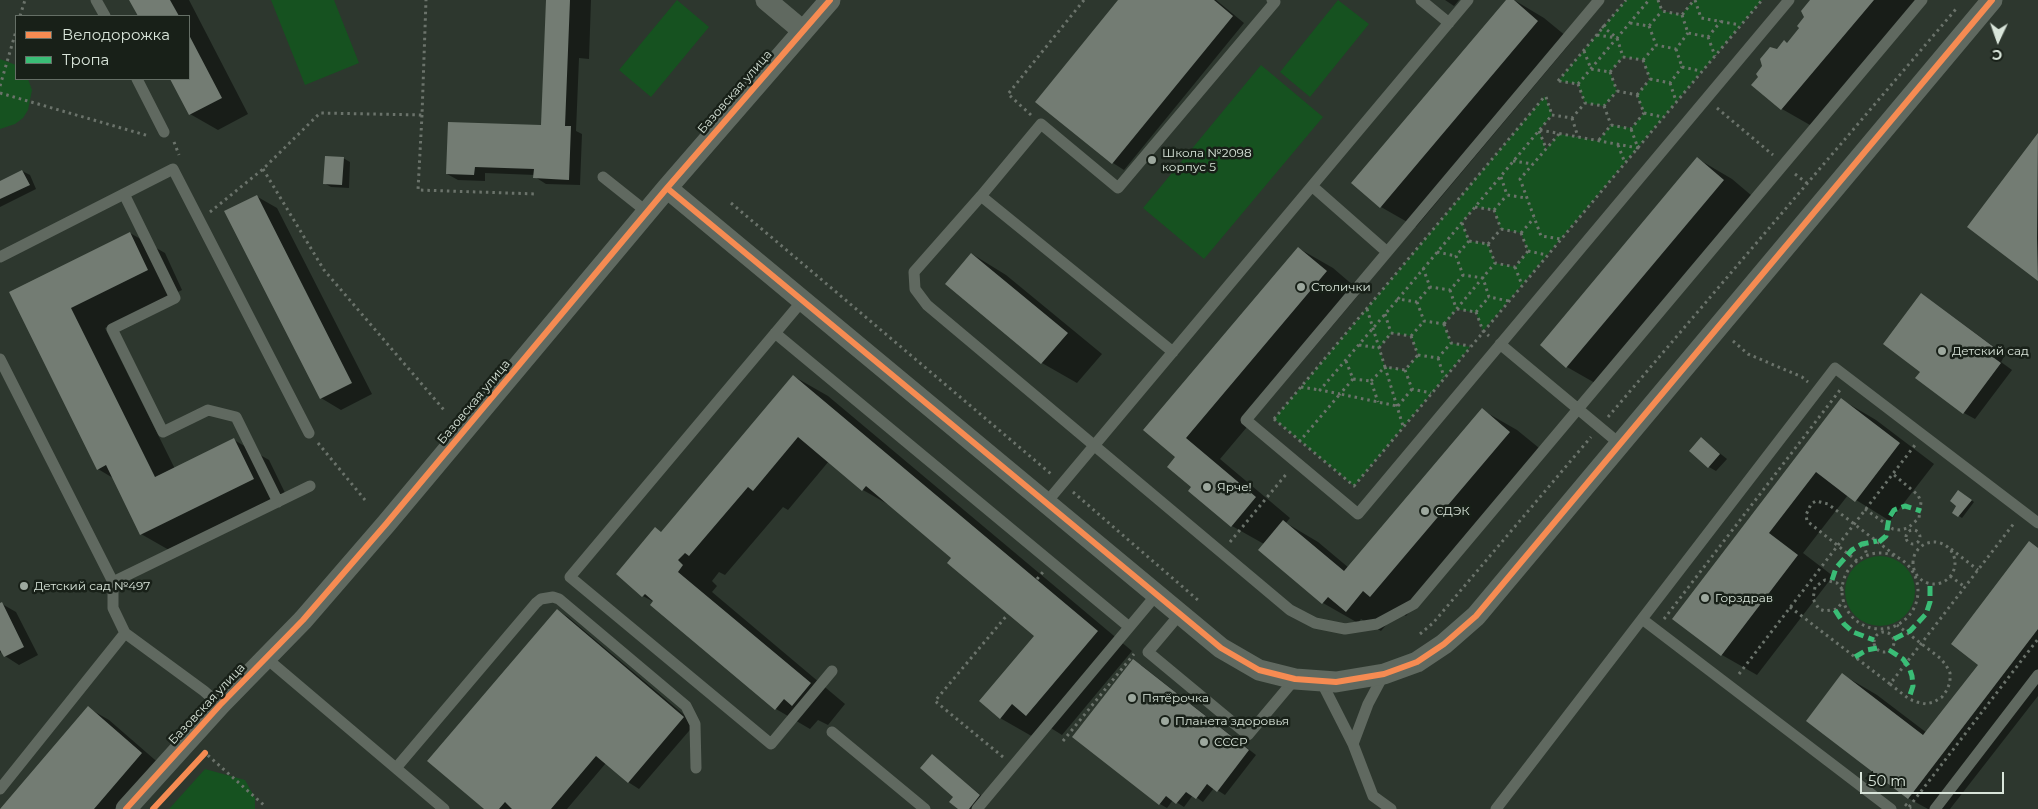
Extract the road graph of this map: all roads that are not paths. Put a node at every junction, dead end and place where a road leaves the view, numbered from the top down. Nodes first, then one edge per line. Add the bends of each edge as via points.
1 (96, 0) edge
2 (766, 0) edge
3 (830, 0) edge
4 (1272, 0) edge
5 (1421, 0) edge
6 (1468, 0) edge
7 (1599, 0) edge
8 (1789, 0) edge
9 (1922, 0) edge
10 (1992, 0) edge
11 (104, 15) edge
12 (1449, 23) junction
13 (803, 30) junction
14 (137, 80) edge
15 (161, 136) road end
16 (603, 177) dead end
17 (1312, 186) junction
18 (667, 188) junction
19 (124, 194) junction
20 (981, 196) junction
21 (647, 212) junction
22 (1387, 252) junction
23 (0, 257) edge
24 (803, 300) junction
25 (775, 333) junction
26 (1500, 344) junction
27 (1173, 352) junction
28 (0, 359) edge
29 (1578, 410) junction
30 (309, 433) road end
31 (1620, 444) junction
32 (1094, 446) junction
33 (310, 486) dead end
34 (278, 502) junction
35 (1046, 503) junction
36 (2038, 523) edge
37 (113, 582) junction
38 (1156, 594) junction
39 (1180, 614) junction
40 (1642, 619) junction
41 (1128, 626) junction
42 (125, 633) junction
43 (266, 658) junction
44 (832, 671) dead end
45 (1384, 674) junction
46 (2038, 676) edge
47 (1295, 679) junction
48 (1321, 681) junction
49 (220, 705) junction
50 (832, 732) dead end
51 (1353, 744) junction
52 (396, 768) junction
53 (696, 768) dead end
54 (0, 789) edge
55 (126, 809) edge
56 (444, 809) edge
57 (925, 809) edge
58 (977, 809) edge
59 (1391, 809) edge
60 (1496, 809) edge
61 (1891, 809) edge
62 (1935, 809) edge

1 - 11 lane
2 - 13 street
3 - 13 street, Базовская улица
4 - 20 lane via 1275,2 1118,188 1041,124
5 - 12 lane
6 - 12 lane
7 - 22 lane
8 - 26 lane
9 - 29 lane
10 - 31 street
12 - 17 lane
13 - 18 street, Базовская улица
14 - 15 lane
16 - 21 lane
17 - 22 lane
17 - 27 lane
18 - 21 street, Базовская улица
18 - 24 street
19 - 23 lane
19 - 30 lane via 173,169
19 - 34 lane via 175,298 112,329 163,432 208,410 236,417
20 - 27 lane
20 - 32 lane via 914,272 915,289 926,305
21 - 43 street, Базовская улица via 386,524
22 - 26 lane via 1246,420 1358,514
24 - 25 lane
24 - 35 street
25 - 41 lane
25 - 44 lane via 570,577 772,744
26 - 29 lane
27 - 32 lane
28 - 37 lane
29 - 31 lane
29 - 32 lane via 1414,604 1377,624 1345,629 1315,623 1290,610
31 - 45 street via 1476,616 1417,662
32 - 35 lane
33 - 34 lane
34 - 37 lane
35 - 38 street
36 - 40 lane via 1835,368
37 - 42 lane via 113,608
38 - 39 street
38 - 41 lane
39 - 47 street via 1211,641 1259,670
39 - 47 lane via 1148,652 1248,735
40 - 60 lane
40 - 61 lane
41 - 58 lane
42 - 49 lane
42 - 54 lane
43 - 49 street, Базовская улица
43 - 52 lane
45 - 48 street via 1336,682
45 - 51 lane
46 - 62 lane
47 - 48 street
48 - 51 lane
49 - 55 street, Базовская улица
50 - 57 lane
51 - 59 lane via 1373,796
52 - 53 lane via 536,603 553,597 686,706 695,724
52 - 56 lane

